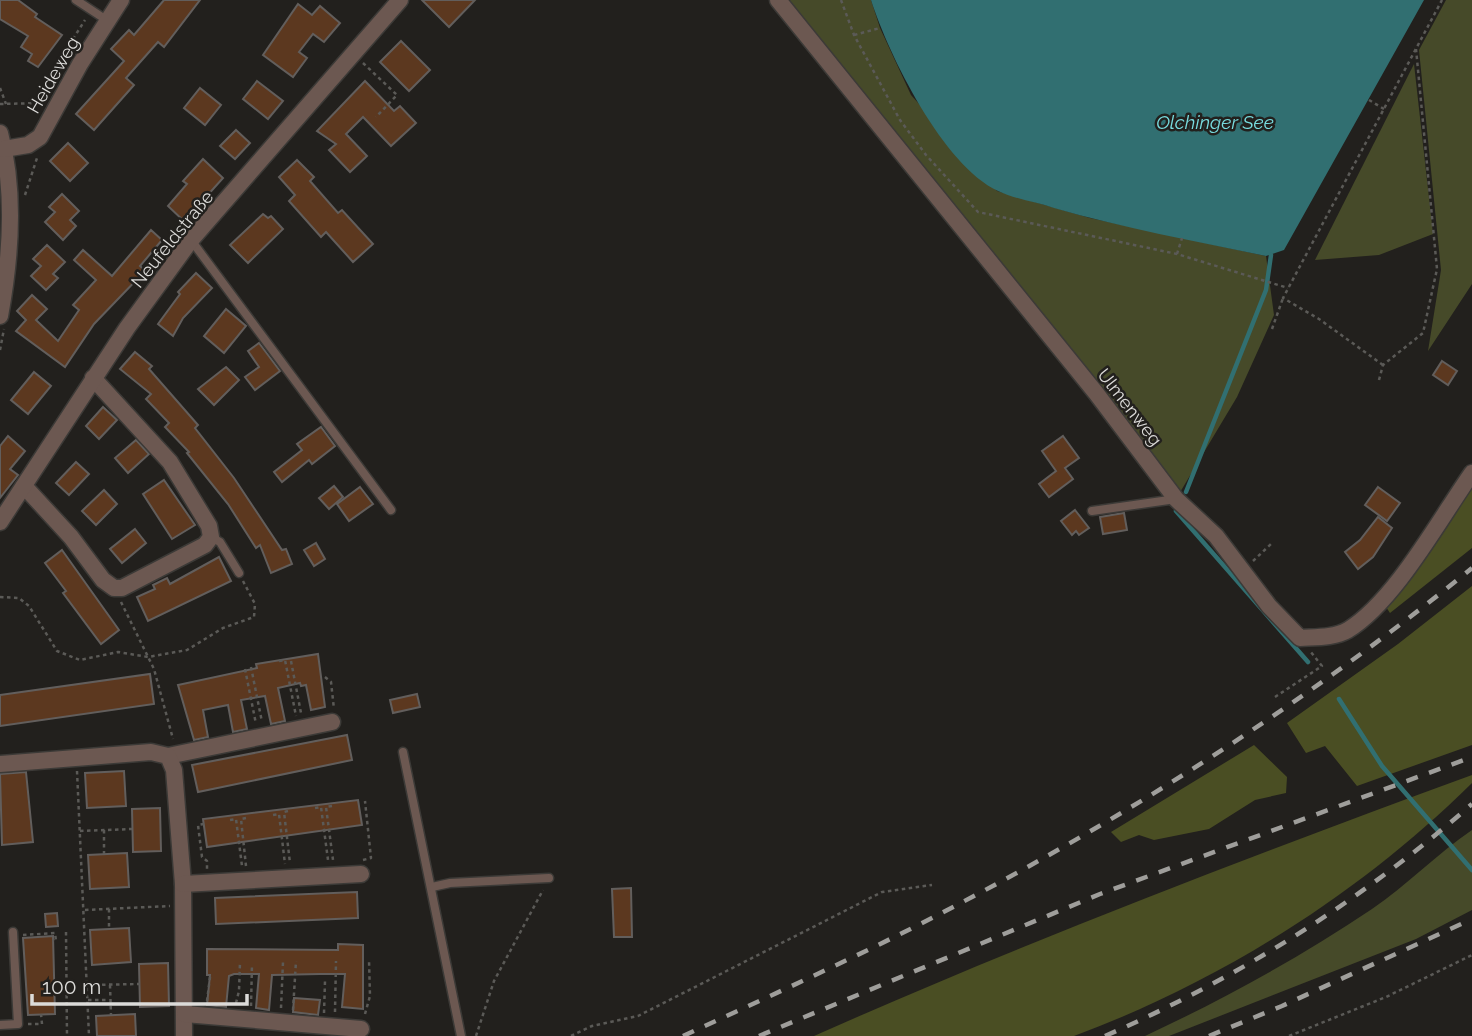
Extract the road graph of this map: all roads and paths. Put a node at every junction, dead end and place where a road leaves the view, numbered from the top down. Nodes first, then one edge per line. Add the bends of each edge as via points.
1 (76, 0) edge
2 (121, 0) edge
3 (400, 0) edge
4 (778, 0) edge
5 (841, 0) edge
6 (1442, 0) edge
7 (92, 11) junction
8 (108, 21) junction
9 (880, 28) dead end
10 (854, 35) junction
11 (1416, 48) junction
12 (354, 55) junction
13 (0, 88) edge
14 (1369, 100) dead end
15 (0, 104) edge
16 (6, 104) junction
17 (1384, 109) junction
18 (376, 117) dead end
19 (2, 141) edge
20 (39, 153) dead end
21 (5, 191) edge
22 (22, 204) dead end
23 (1182, 238) dead end
24 (191, 240) junction
25 (1177, 254) junction
26 (4, 269) edge
27 (1288, 289) junction
28 (1283, 298) junction
29 (2, 321) edge
30 (1272, 328) dead end
31 (0, 350) edge
32 (1383, 365) junction
33 (93, 378) junction
34 (1379, 380) dead end
35 (1472, 473) edge
36 (24, 486) junction
37 (1176, 499) junction
38 (391, 510) dead end
39 (1092, 511) dead end
40 (5, 516) edge
41 (0, 534) edge
42 (211, 537) junction
43 (1271, 544) dead end
44 (1243, 570) junction
45 (239, 573) joint
46 (114, 588) junction
47 (0, 597) edge
48 (148, 657) junction
49 (279, 661) dead end
50 (291, 662) dead end
51 (1322, 666) dead end
52 (251, 667) dead end
53 (246, 669) dead end
54 (326, 677) dead end
55 (1275, 697) dead end
56 (332, 722) joint
57 (301, 729) junction
58 (261, 737) junction
59 (403, 752) dead end
60 (168, 756) junction
61 (77, 758) junction
62 (0, 764) edge
63 (365, 801) dead end
64 (332, 806) dead end
65 (315, 808) dead end
66 (288, 811) dead end
67 (273, 815) dead end
68 (246, 818) dead end
69 (230, 820) dead end
70 (204, 824) dead end
71 (132, 829) dead end
72 (104, 830) junction
73 (80, 831) junction
74 (104, 854) dead end
75 (361, 874) joint
76 (331, 875) junction
77 (289, 877) junction
78 (549, 878) joint
79 (246, 880) junction
80 (183, 884) junction
81 (208, 884) junction
82 (932, 885) dead end
83 (432, 887) junction
84 (183, 905) junction
85 (108, 909) junction
86 (85, 910) junction
87 (109, 929) dead end
88 (66, 932) dead end
89 (13, 934) joint
90 (53, 940) dead end
91 (1472, 955) edge
92 (369, 960) dead end
93 (296, 961) dead end
94 (336, 961) dead end
95 (240, 962) dead end
96 (283, 962) dead end
97 (252, 964) dead end
98 (209, 977) dead end
99 (325, 981) dead end
100 (140, 984) dead end
101 (88, 985) junction
102 (110, 985) junction
103 (88, 1000) junction
104 (110, 1000) junction
105 (41, 1014) dead end
106 (185, 1014) junction
107 (111, 1015) dead end
108 (206, 1016) junction
109 (242, 1019) junction
110 (286, 1023) junction
111 (18, 1024) junction
112 (0, 1025) edge
113 (329, 1026) junction
114 (361, 1029) joint
115 (67, 1036) edge
116 (89, 1036) edge
117 (184, 1036) edge
118 (461, 1036) edge
119 (476, 1036) edge
120 (571, 1036) edge
121 (1289, 1036) edge

1 - 7 lane
2 - 8 street, Heideweg
3 - 12 street, Neufeldstraße
4 - 37 street, Ulmenweg via 1096,393
5 - 10 path
6 - 11 path
7 - 8 lane
7 - 16 path via 61,58 40,103
8 - 19 street, Heideweg via 40,136 28,145
9 - 10 path
10 - 25 path via 900,120 978,212
11 - 17 path
11 - 32 path via 1437,269 1423,333
12 - 18 path via 397,95
12 - 24 street, Neufeldstraße
13 - 16 path
14 - 17 path
15 - 16 path
17 - 27 path
19 - 21 street
20 - 22 path
21 - 26 street
23 - 25 path
24 - 33 street, Neufeldstraße
24 - 38 lane
25 - 27 path
26 - 29 street
27 - 28 path
28 - 30 path
28 - 32 path
29 - 31 path
32 - 34 path
33 - 36 street, Neufeldstraße
33 - 42 street via 170,462 209,526
35 - 44 street, Ulmenweg via 1382,601 1346,631 1300,638
36 - 40 street, Neufeldstraße
36 - 46 street
37 - 39 lane
37 - 44 street, Ulmenweg via 1216,536
40 - 41 street, Neufeldstraße
42 - 45 lane via 220,542
42 - 46 street via 205,545
43 - 44 path
45 - 48 path via 255,604 254,617 223,628 187,650
46 - 48 path
47 - 48 path via 19,598 29,606 49,641 69,658 118,652
48 - 60 path via 173,738
49 - 57 path via 285,660
50 - 57 path
51 - 55 path
52 - 58 path
53 - 58 path
54 - 56 path via 335,698
56 - 57 street
57 - 58 street
58 - 60 street
59 - 83 lane
60 - 61 street via 150,752
60 - 80 street via 174,771
61 - 62 street
61 - 73 path
63 - 75 path via 371,858 364,859
64 - 76 path via 326,807
65 - 76 path via 321,807
66 - 77 path via 284,812
67 - 77 path via 279,814
68 - 79 path via 241,819
69 - 79 path via 236,819
70 - 81 path via 198,825
71 - 72 path
72 - 73 path
72 - 74 path
73 - 86 path
75 - 76 street
76 - 77 street
77 - 79 street
78 - 83 lane
78 - 119 path via 494,981
79 - 81 street
80 - 81 street
80 - 84 street
82 - 120 path via 882,892 638,1016 592,1026
83 - 118 lane
84 - 85 path
84 - 106 street
85 - 86 path
85 - 87 path
86 - 101 path
88 - 115 path
89 - 90 path via 55,933
89 - 111 lane
91 - 121 path via 1387,997
92 - 114 path via 370,996
93 - 110 path
94 - 113 path
95 - 109 path
96 - 110 path
97 - 109 path
98 - 108 path
99 - 113 path
100 - 102 path
101 - 102 path
101 - 103 path
102 - 104 path
103 - 104 path
103 - 116 path
104 - 107 path
105 - 111 path via 42,1024
106 - 108 street
106 - 117 street
108 - 109 street
109 - 110 street
110 - 113 street
111 - 112 lane
113 - 114 street

